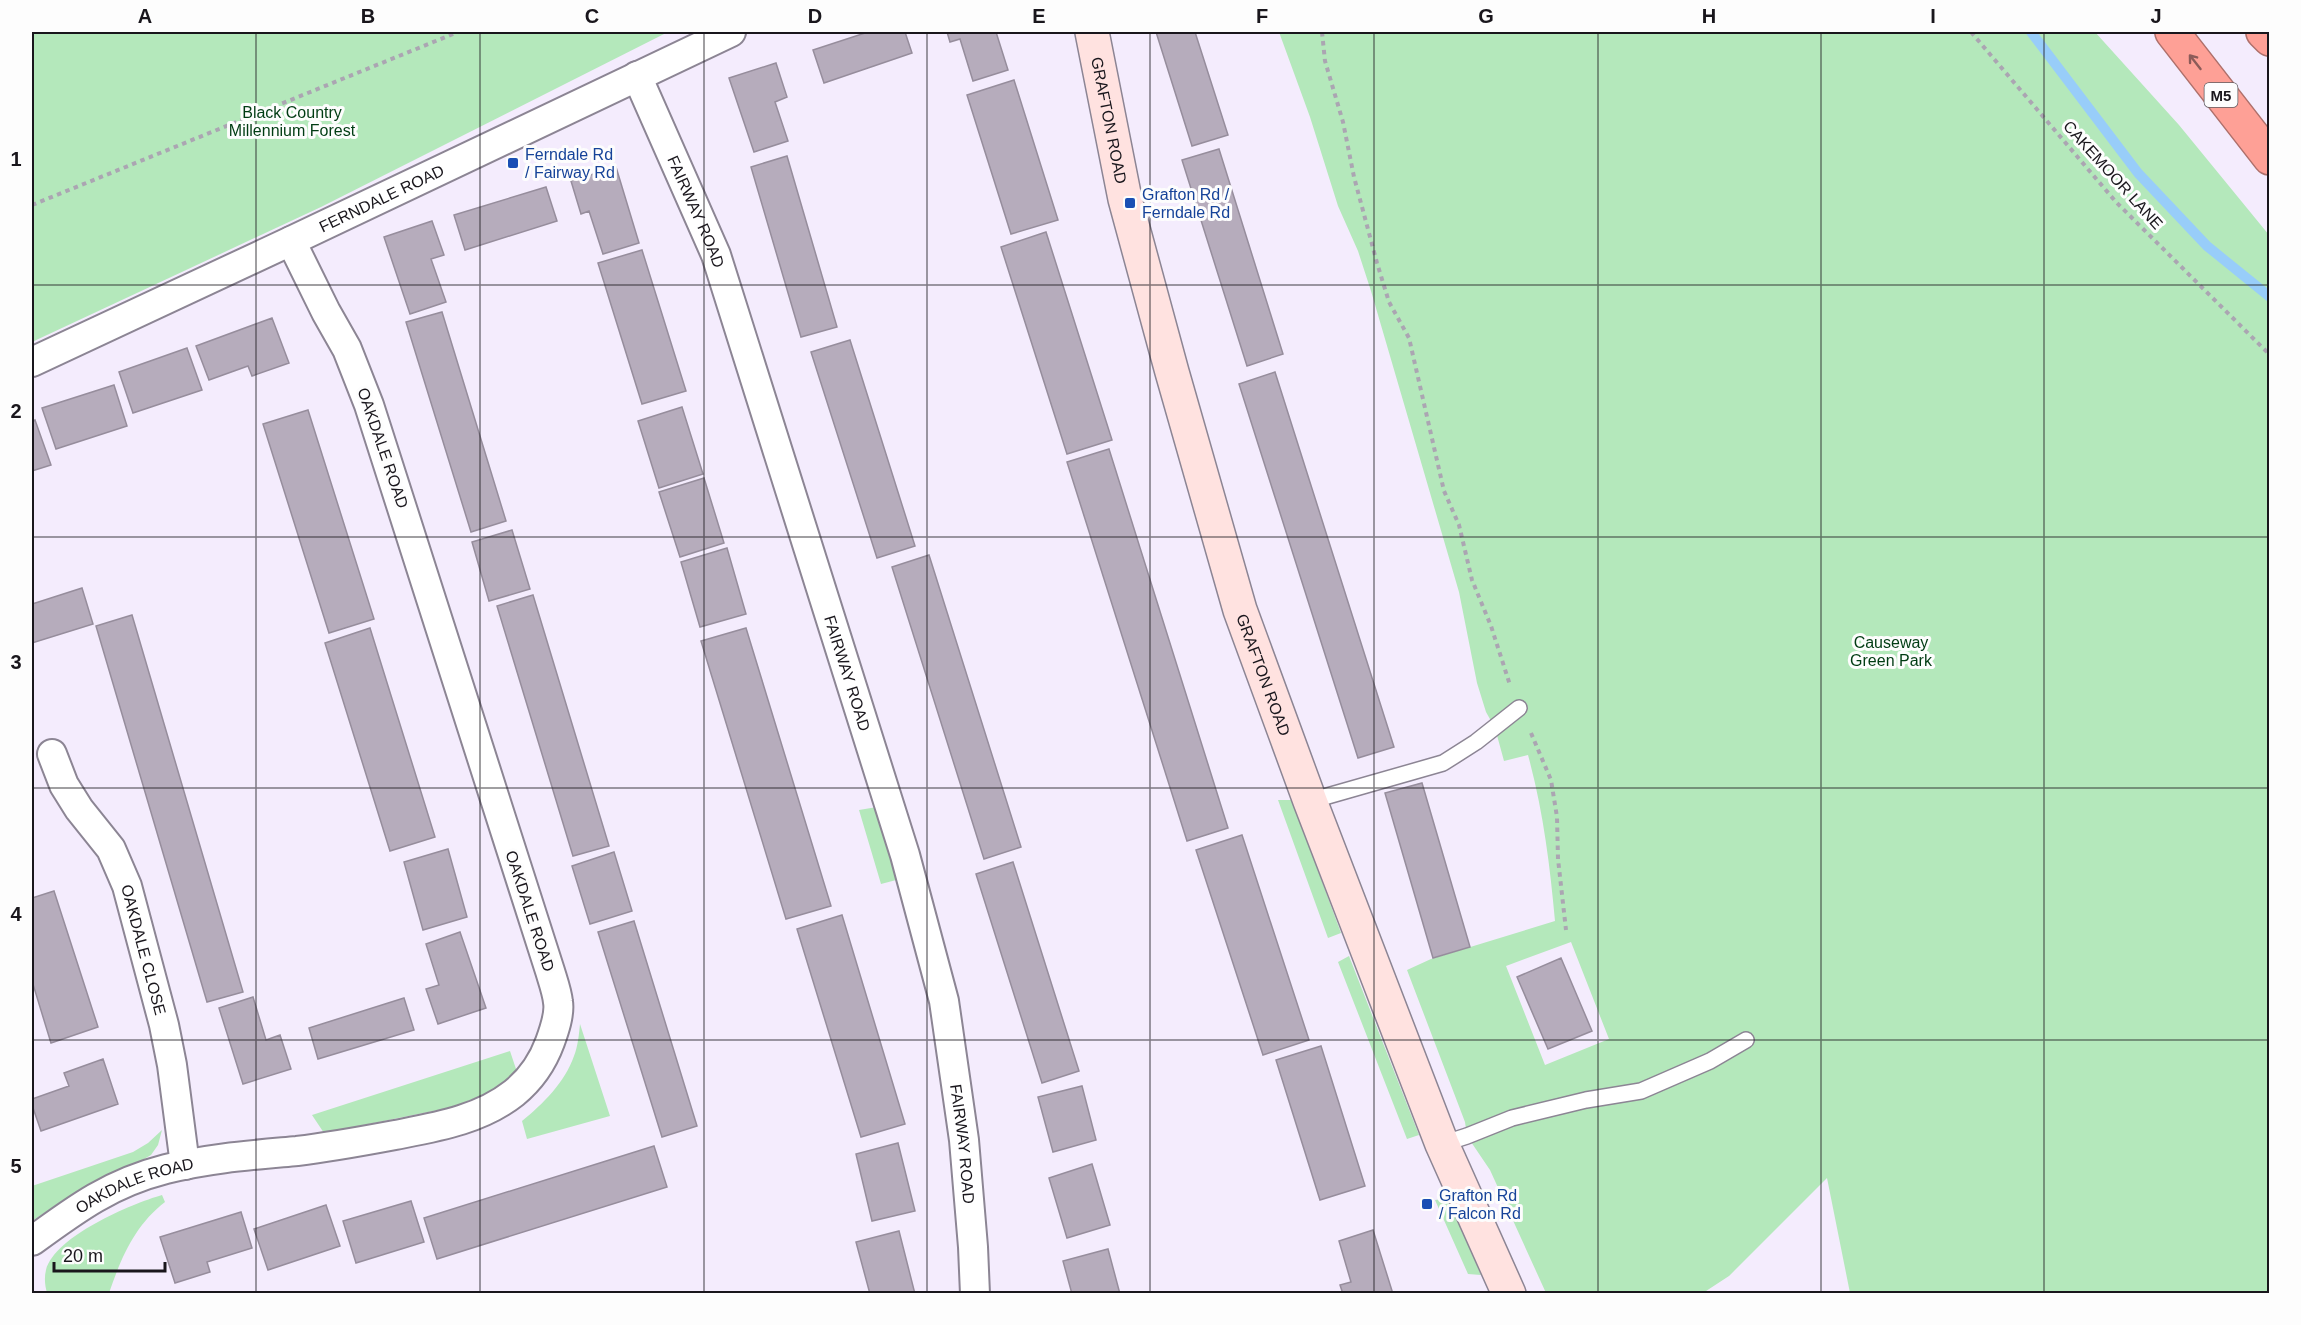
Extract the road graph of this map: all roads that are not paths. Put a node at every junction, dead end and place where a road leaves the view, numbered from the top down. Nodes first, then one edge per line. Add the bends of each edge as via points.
1 (731, 32) edge
2 (1092, 32) edge
3 (2172, 32) edge
4 (2264, 32) edge
5 (2270, 39) edge
6 (637, 76) junction
7 (2270, 158) edge
8 (291, 241) junction
9 (32, 362) edge
10 (1519, 708) road end
11 (52, 754) dead end
12 (1310, 801) junction
13 (1746, 1040) dead end
14 (1442, 1144) junction
15 (185, 1165) junction
16 (32, 1241) edge
17 (975, 1293) edge
18 (1509, 1293) edge

1 - 6 street, FERNDALE ROAD
2 - 12 street, GRAFTON ROAD via 1125,199 1172,372 1240,610
7 -> 3 highway, M5
4 - 5 highway
6 - 8 street, FERNDALE ROAD
6 - 17 street, FAIRWAY ROAD via 716,255 928,936 944,1001 963,1128
8 - 9 street, FERNDALE ROAD
8 - 15 street, OAKDALE ROAD via 348,349 369,405 559,1003 554,1033 532,1074 514,1093 468,1119 360,1141
10 - 12 lane via 1443,763
11 - 15 street, OAKDALE CLOSE via 64,785 111,849 127,886 166,1035
12 - 14 street, GRAFTON ROAD
13 - 14 lane via 1710,1061 1641,1091 1512,1118
14 - 18 street, GRAFTON ROAD
15 - 16 street, OAKDALE ROAD via 109,1189 81,1204

